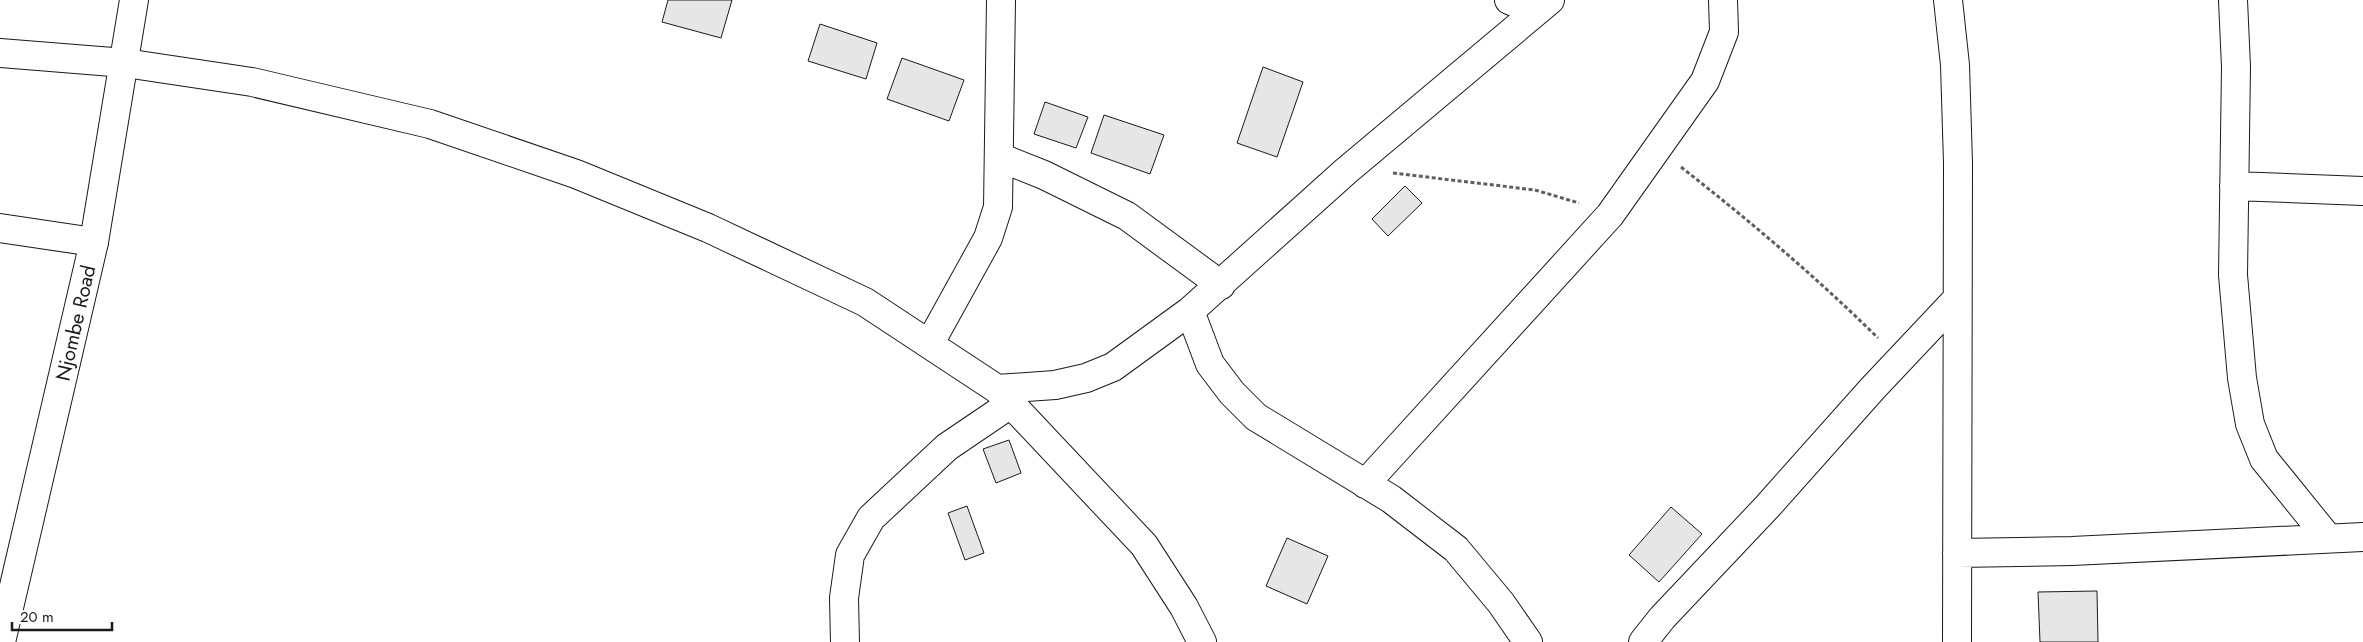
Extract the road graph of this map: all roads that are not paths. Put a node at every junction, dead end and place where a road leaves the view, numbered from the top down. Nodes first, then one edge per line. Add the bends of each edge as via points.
1 (134, 0) edge
2 (1001, 0) edge
3 (1509, 0) edge
4 (1723, 0) edge
5 (1948, 0) edge
6 (2233, 0) edge
7 (1544, 6) edge
8 (0, 53) edge
9 (125, 63) junction
10 (999, 157) junction
11 (2234, 186) junction
12 (2363, 191) edge
13 (4, 236) edge
14 (94, 242) junction
15 (1221, 284) junction
16 (1956, 300) junction
17 (1190, 311) junction
18 (930, 343) junction
19 (1004, 396) junction
20 (1365, 484) junction
21 (2363, 537) edge
22 (2328, 538) junction
23 (1957, 553) junction
24 (2, 630) edge
25 (845, 642) edge
26 (1202, 642) edge
27 (1528, 642) edge
28 (1643, 642) edge
29 (1957, 642) edge

1 - 9 main road, Njombe Road
2 - 10 main road
3 - 7 main road
4 - 20 main road via 1724,32 1705,81 1610,215
5 - 16 main road via 1955,65
6 - 11 main road via 2236,67
7 - 15 main road via 1346,171
8 - 9 main road
9 - 14 main road, Njombe Road
9 - 18 main road via 252,82 430,124 576,174 708,228 865,302
10 - 15 main road via 1127,216
10 - 18 main road via 998,207 988,238
11 - 12 main road
11 - 22 main road via 2236,323 2250,424 2264,459
13 - 14 main road
14 - 24 main road, Njombe Road
15 - 17 main road
16 - 23 main road
16 - 28 main road
17 - 19 main road via 1113,367 1086,378
17 - 20 main road via 1210,364 1256,417
18 - 19 main road
19 - 25 main road via 871,518 850,555 844,598
19 - 26 main road via 1144,544
20 - 27 main road via 1391,499 1456,549 1501,603
21 - 22 main road
22 - 23 main road via 2072,551
23 - 29 main road

